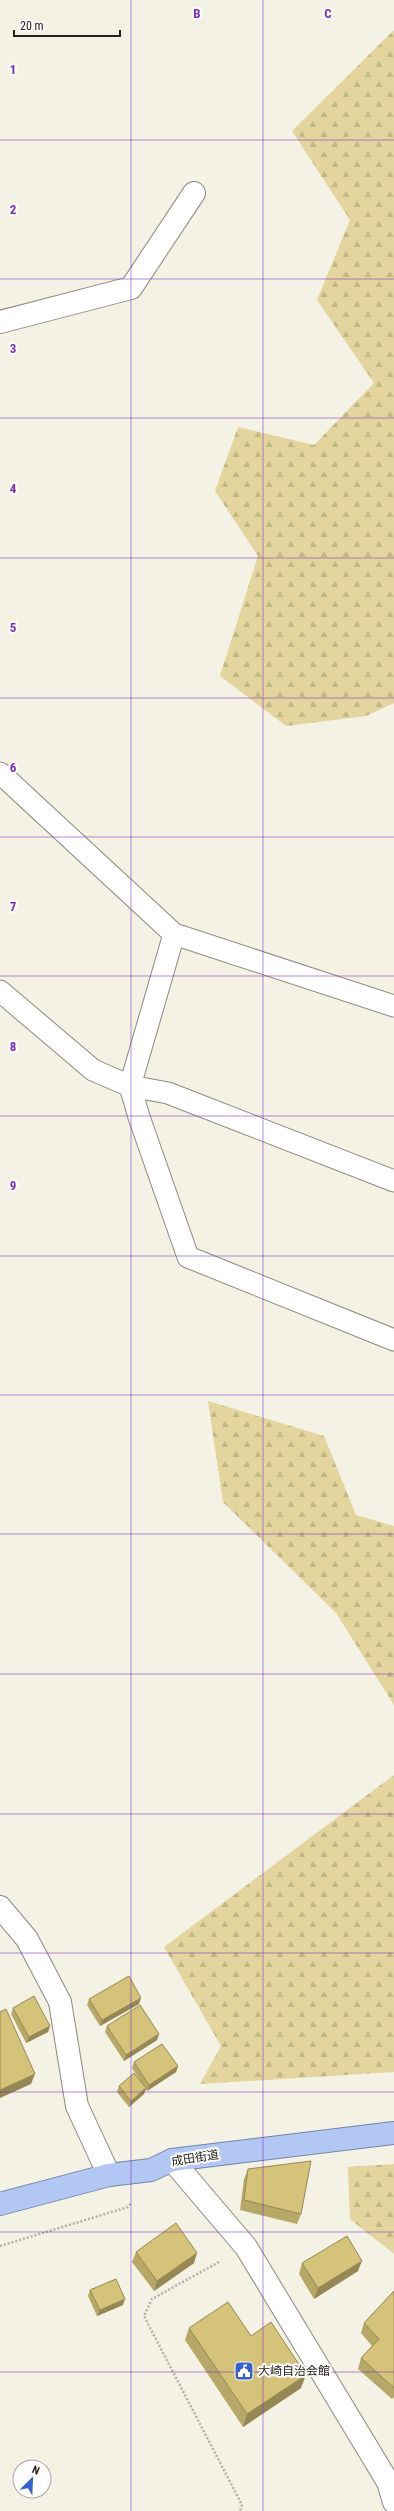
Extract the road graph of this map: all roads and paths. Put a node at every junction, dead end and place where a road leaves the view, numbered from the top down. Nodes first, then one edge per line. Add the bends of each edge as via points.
1 (194, 192) dead end
2 (0, 322) edge
3 (0, 773) edge
4 (174, 934) junction
5 (0, 991) edge
6 (394, 1006) edge
7 (130, 1086) junction
8 (394, 1181) edge
9 (394, 1340) edge
10 (0, 1907) edge
11 (394, 2132) edge
12 (172, 2160) junction
13 (151, 2170) junction
14 (109, 2175) junction
15 (0, 2204) edge
16 (0, 2246) edge
17 (246, 2247) junction
18 (394, 2502) edge
19 (240, 2511) edge

1 - 2 street via 131,288
3 - 4 lane
4 - 6 lane
4 - 7 lane
5 - 7 lane via 94,1070
7 - 8 lane via 168,1093
7 - 9 lane via 188,1257
10 - 14 street via 27,1939 60,2002 77,2106
11 - 12 highway, 成田街道
12 - 13 highway, 成田街道
12 - 17 street
13 - 14 highway, 成田街道
13 - 16 path via 128,2207
14 - 15 highway, 成田街道
17 - 18 street via 388,2482
17 - 19 path via 152,2299 144,2316 242,2505

